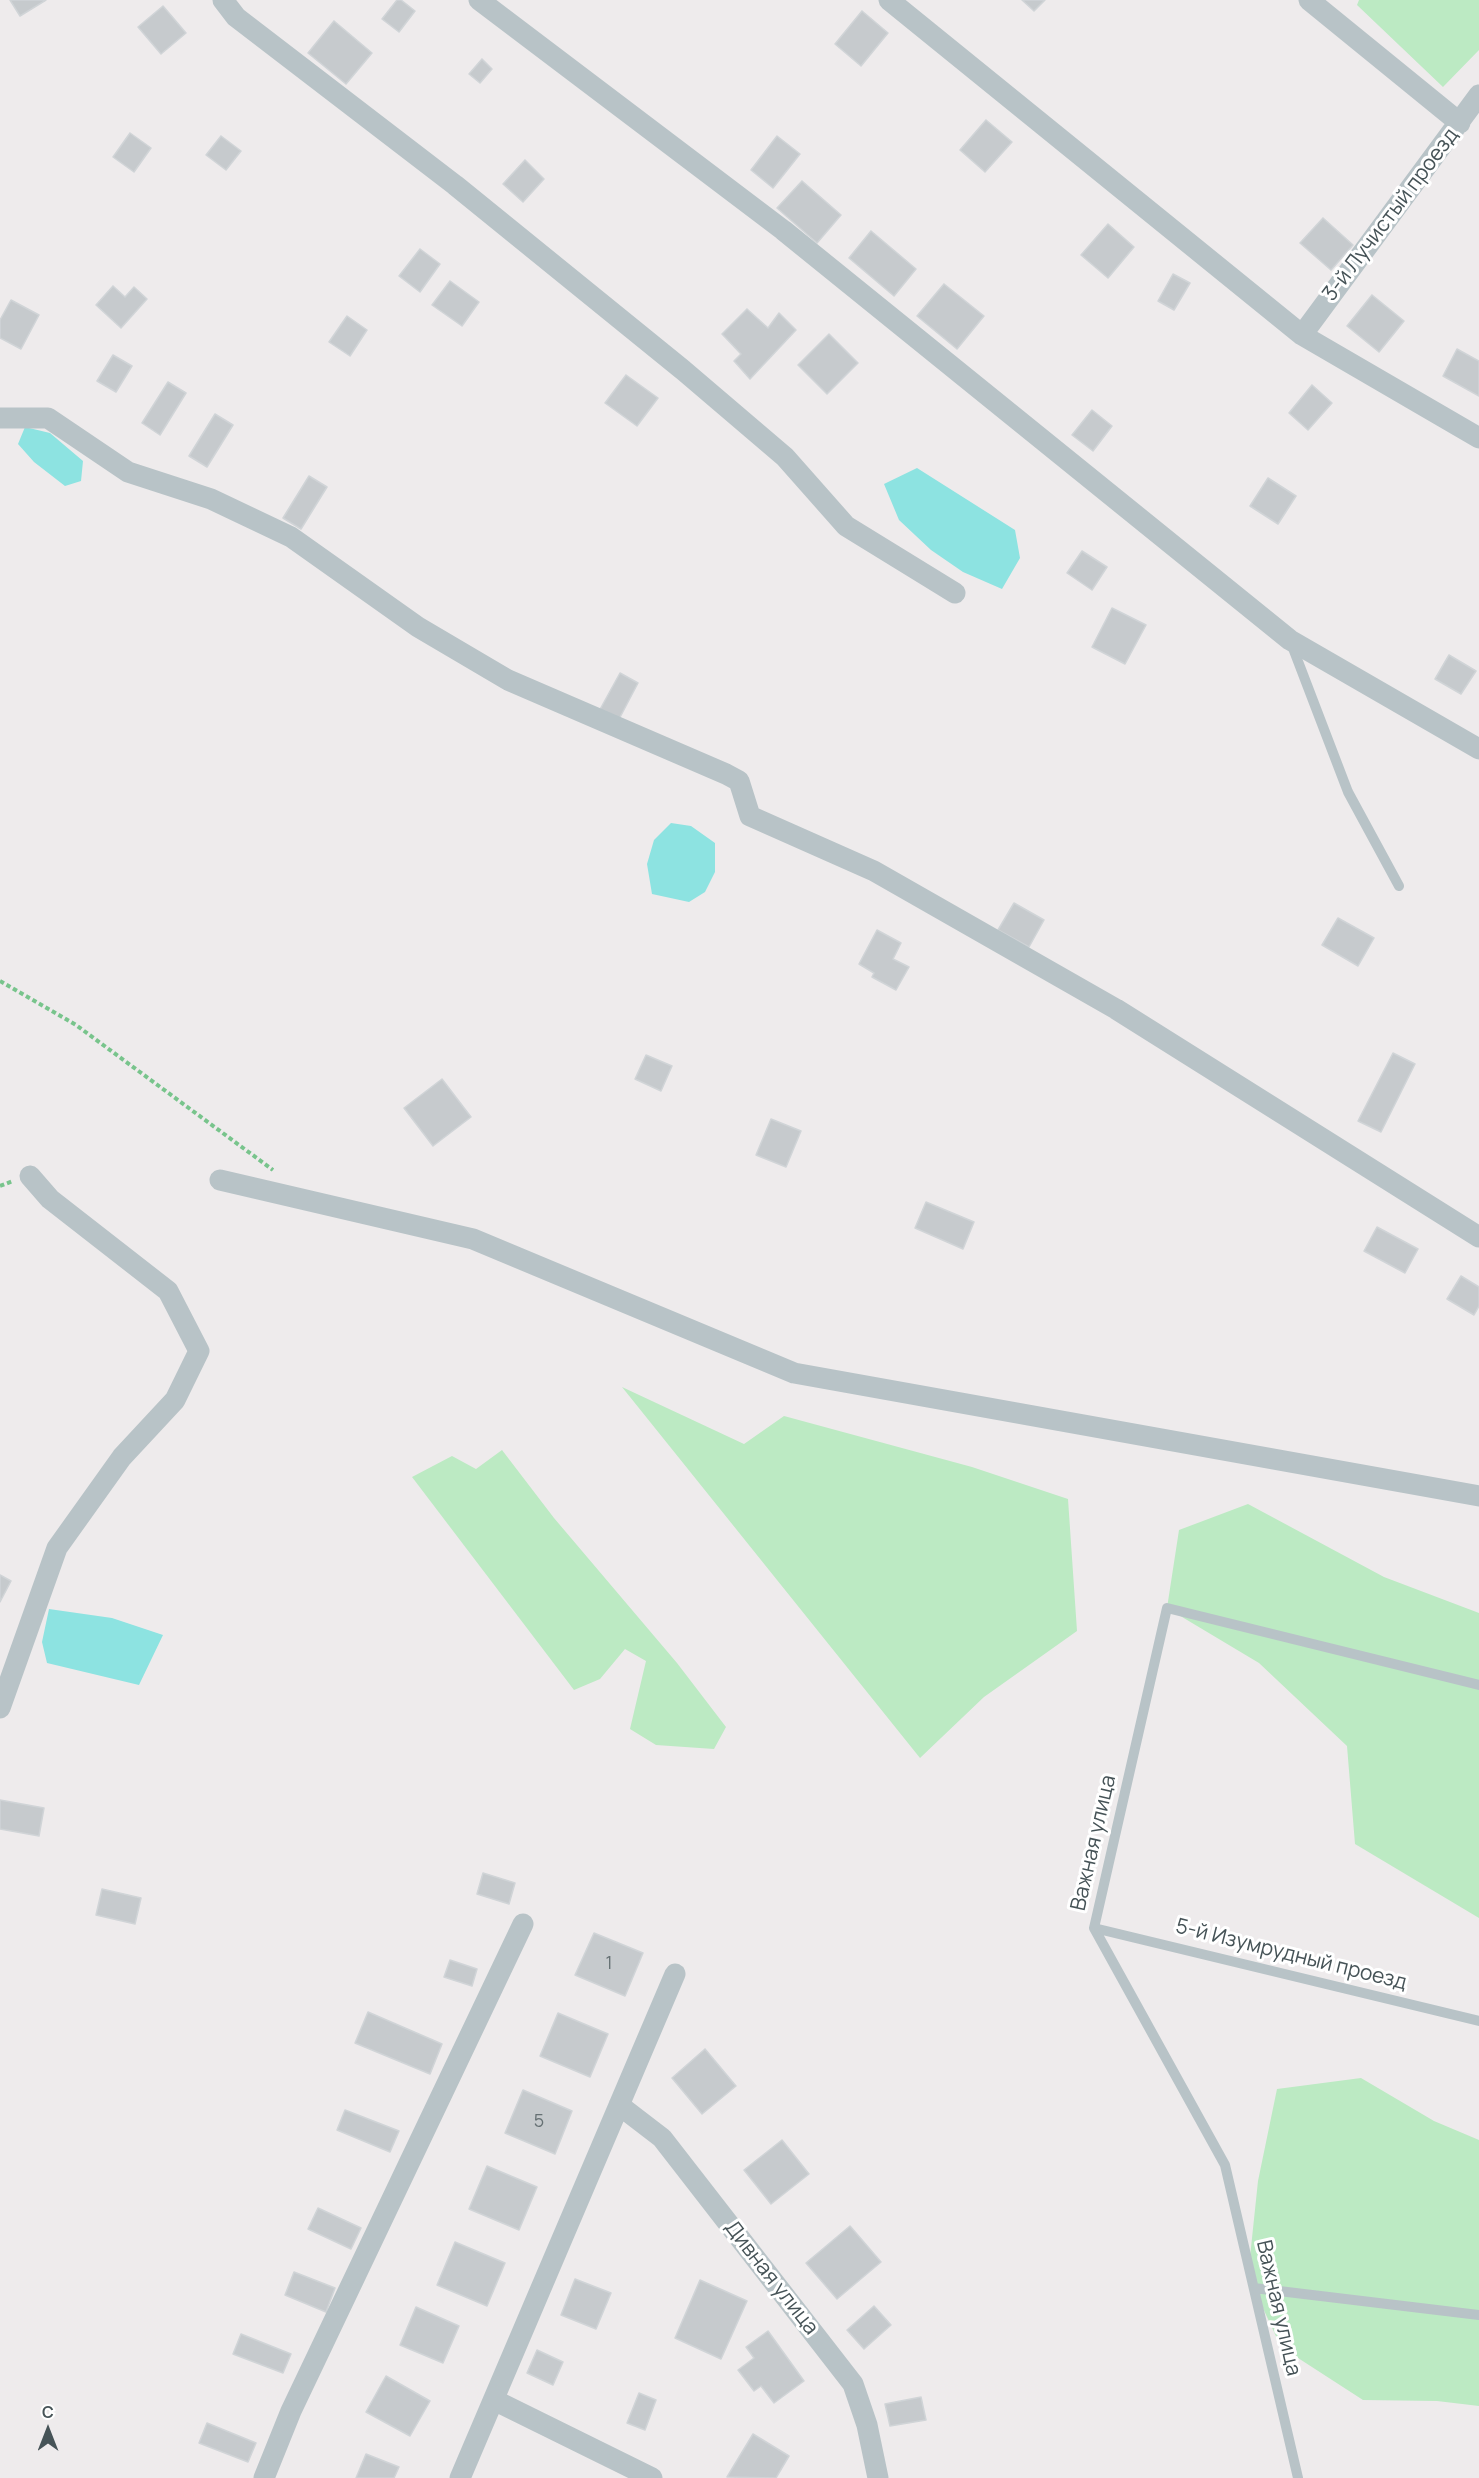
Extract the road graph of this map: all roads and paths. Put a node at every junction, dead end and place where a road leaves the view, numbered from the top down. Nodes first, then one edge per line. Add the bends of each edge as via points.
1 (223, 0) edge
2 (479, 0) edge
3 (889, 0) edge
4 (1309, 0) edge
5 (1479, 95) edge
6 (1460, 123) junction
7 (1302, 335) junction
8 (0, 418) edge
9 (1479, 438) edge
10 (955, 593) dead end
11 (1290, 640) junction
12 (1479, 750) edge
13 (1399, 886) dead end
14 (0, 981) edge
15 (278, 1174) dead end
16 (30, 1176) dead end
17 (220, 1180) dead end
18 (1479, 1237) edge
19 (1479, 1496) edge
20 (1479, 1685) edge
21 (0, 1708) edge
22 (523, 1924) dead end
23 (1094, 1928) junction
24 (675, 1974) dead end
25 (1479, 2021) edge
26 (619, 2106) junction
27 (1254, 2288) junction
28 (1479, 2316) edge
29 (494, 2400) junction
30 (264, 2478) edge
31 (460, 2478) edge
32 (652, 2478) edge
33 (878, 2478) edge
34 (1298, 2478) edge

1 - 10 street via 236,17 455,185 683,370 785,457 846,526
2 - 11 street via 783,230
3 - 7 street
4 - 6 street
5 - 6 street, 3-й Лучистый проезд
6 - 7 street, 3-й Лучистый проезд
7 - 9 street
8 - 18 street via 48,418 128,472 211,499 291,537 418,627 508,680 739,781 750,816 874,871 1106,1004
11 - 12 street
11 - 13 lane via 1347,792
14 - 15 path via 76,1025
16 - 21 street via 50,1199 168,1290 200,1351 175,1400 122,1457 57,1548
17 - 19 street via 473,1239 794,1373
20 - 23 lane, Важная улица via 1167,1608
22 - 30 street via 291,2411
23 - 25 lane, 5-й Изумрудный проезд
23 - 27 lane, Важная улица via 1225,2165
24 - 26 street
26 - 29 street
26 - 33 street, Дивная улица via 662,2138 853,2384
27 - 28 lane
27 - 34 lane, Важная улица
29 - 31 street
29 - 32 street

